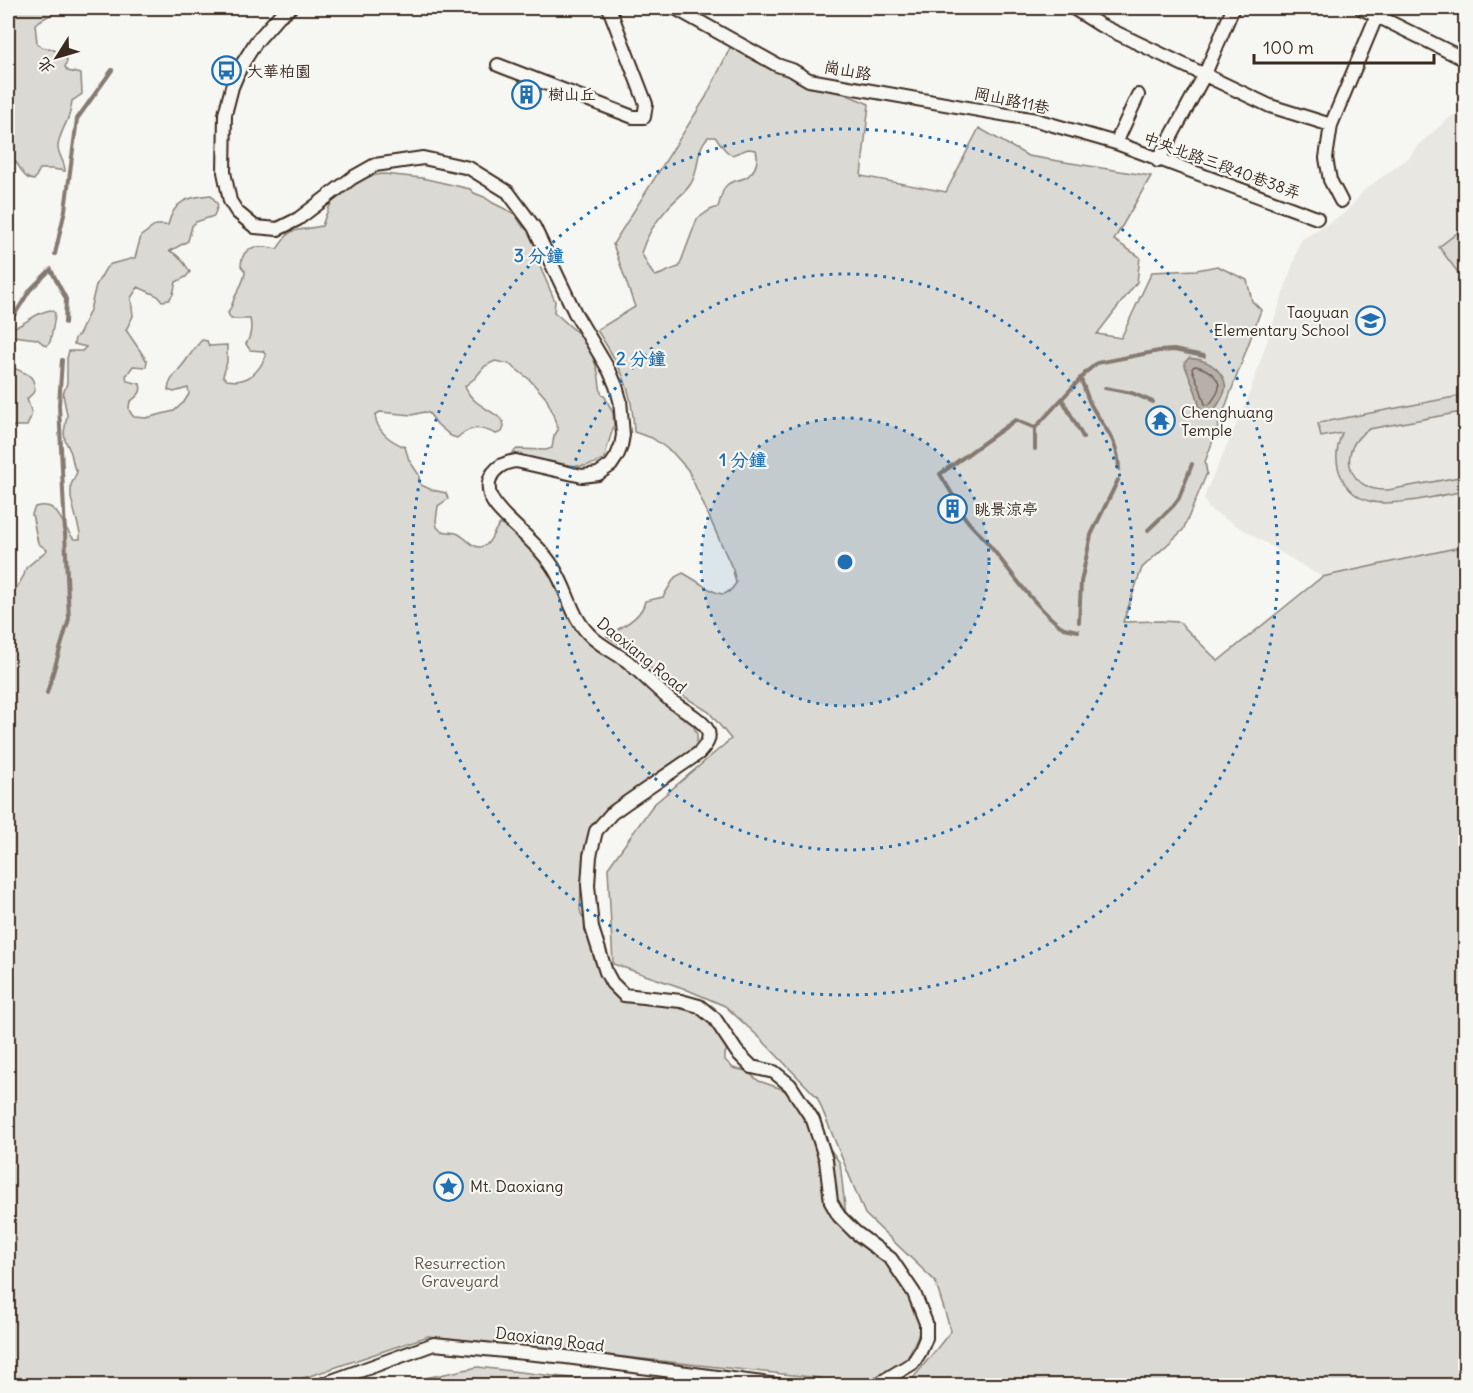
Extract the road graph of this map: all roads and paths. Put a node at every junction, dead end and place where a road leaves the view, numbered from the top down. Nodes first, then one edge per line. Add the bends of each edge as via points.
1 (290, 8) edge
2 (609, 8) edge
3 (675, 8) edge
4 (1233, 8) edge
5 (1361, 8) edge
6 (1079, 9) edge
7 (1378, 11) edge
8 (1466, 60) edge
9 (498, 65) dead end
10 (1205, 74) junction
11 (1138, 95) dead end
12 (900, 96) joint
13 (1331, 125) junction
14 (1116, 143) junction
15 (1159, 160) junction
16 (1341, 201) dead end
17 (1317, 218) dead end
18 (318, 1386) edge
19 (784, 1386) edge
20 (875, 1386) edge

1 - 20 street, Daoxiang Road via 256,42 232,87 225,114 224,172 230,201 237,212 255,226 278,229 375,165 423,158 469,168 508,192 534,226 575,313 616,386 623,435 611,465 582,477 507,462 490,477 489,485 489,494 500,511 550,562 583,628 702,723 708,732 707,742 699,753 626,802 596,831 589,875 592,928 606,972 624,995 699,1006 715,1019 752,1067 774,1072 790,1085 813,1120 826,1160 831,1202 855,1232 891,1259 914,1293 926,1323 926,1338 913,1363
2 - 9 street via 646,104 644,117 633,117
3 - 12 street, 崗山路 via 809,80
4 - 10 street
5 - 7 street
6 - 10 street via 1100,24
7 - 8 street
7 - 13 street
10 - 13 street via 1270,106
10 - 15 street
11 - 14 street
12 - 14 street, 岡山路11巷 via 1036,120
13 - 16 street via 1326,158 1330,180
14 - 15 street, 中央北路三段40巷38弄
15 - 17 street, 中央北路三段40巷38弄
18 - 19 street, Daoxiang Road via 434,1344

